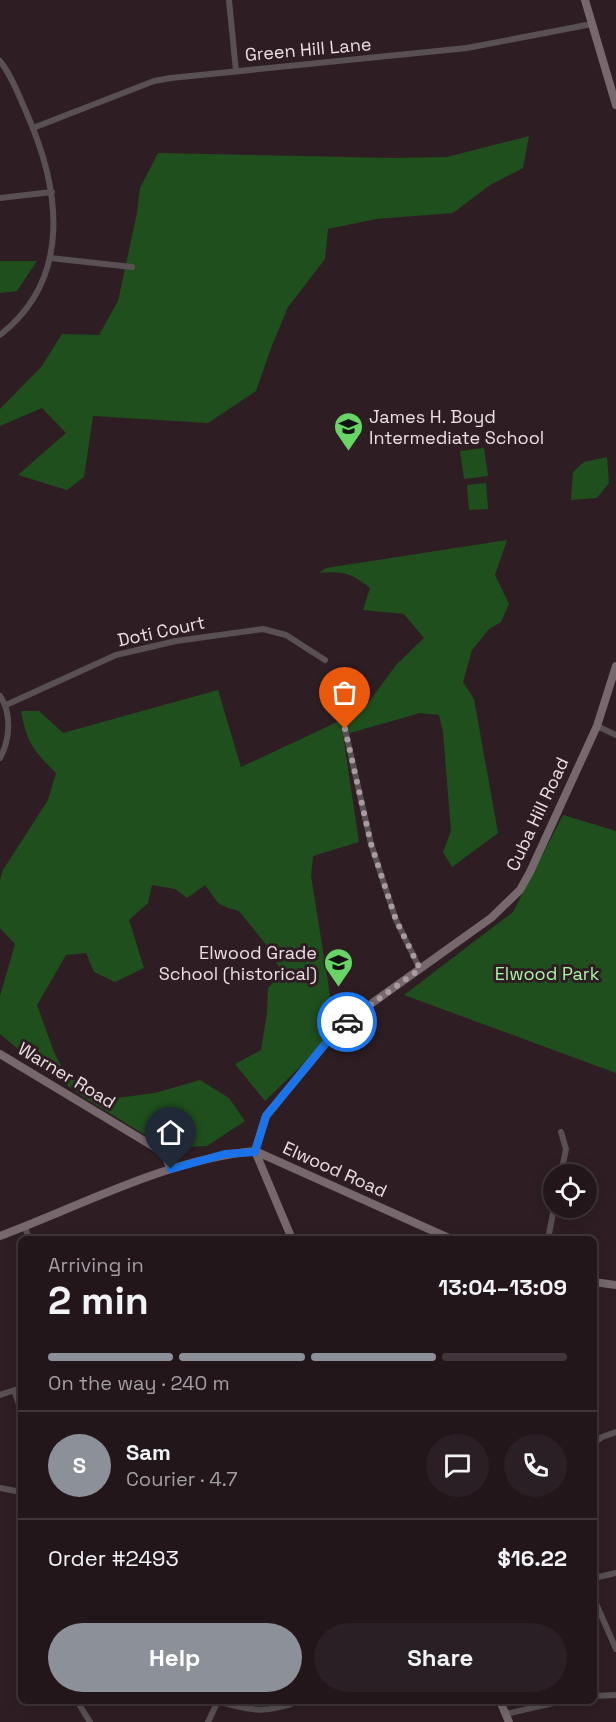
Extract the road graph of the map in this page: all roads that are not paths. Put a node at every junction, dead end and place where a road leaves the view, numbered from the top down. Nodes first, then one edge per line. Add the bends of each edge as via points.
1 (229, 0) edge
2 (585, 0) edge
3 (592, 24) junction
4 (0, 61) edge
5 (236, 71) junction
6 (616, 105) edge
7 (33, 128) junction
8 (52, 192) junction
9 (0, 198) edge
10 (50, 258) junction
11 (132, 267) dead end
12 (0, 335) edge
13 (324, 660) dead end
14 (616, 666) edge
15 (0, 696) edge
16 (6, 705) junction
17 (597, 726) junction
18 (345, 729) dead end
19 (616, 735) edge
20 (0, 758) edge
21 (420, 969) junction
22 (0, 1054) edge
23 (561, 1132) dead end
24 (255, 1152) junction
25 (563, 1164) edge
26 (171, 1169) junction
27 (552, 1218) edge
28 (25, 1227) junction
29 (0, 1236) edge
30 (28, 1236) edge
31 (291, 1236) edge
32 (444, 1236) edge
33 (549, 1236) edge
34 (597, 1282) edge
35 (616, 1285) edge
36 (18, 1389) edge
37 (0, 1395) edge
38 (616, 1432) edge
39 (597, 1441) edge
40 (0, 1488) edge
41 (18, 1491) edge
42 (616, 1573) edge
43 (597, 1577) edge
44 (597, 1606) edge
45 (616, 1649) edge
46 (616, 1695) edge
47 (597, 1696) edge
48 (79, 1704) edge
49 (217, 1704) edge
50 (227, 1704) edge
51 (290, 1704) edge
52 (501, 1704) edge
53 (552, 1704) edge
54 (508, 1718) edge
55 (90, 1722) edge
56 (208, 1722) edge

1 - 5 street
2 - 3 main road
3 - 5 street, Green Hill Lane via 467,48
3 - 6 main road
4 - 7 street
5 - 7 street, Green Hill Lane via 154,81
7 - 8 street
8 - 9 street
8 - 10 street via 54,236
10 - 11 street
10 - 12 street via 35,296
13 - 16 street, Doti Court via 286,635 263,629 176,641 116,655
14 - 17 main road, Cuba Hill Road
15 - 16 street
16 - 20 street via 8,735
17 - 19 street
17 - 21 main road, Cuba Hill Road via 520,890 491,918
18 - 21 street via 371,844 396,920
21 - 24 main road, Cuba Hill Road via 340,1026 266,1116
22 - 26 main road, Warner Road via 156,1148
23 - 25 street via 566,1149
24 - 26 main road, Elwood Road via 225,1154
24 - 31 main road
24 - 32 main road, Elwood Road
26 - 28 main road, Elwood Road
27 - 33 street
28 - 29 main road, Elwood Road
28 - 30 street
34 - 35 main road
36 - 37 street
38 - 39 street
40 - 41 street
42 - 43 street
44 - 45 street
46 - 47 street
48 - 55 street
49 - 56 street
50 - 51 street via 245,1710 276,1709
52 - 54 main road
53 - 54 street

